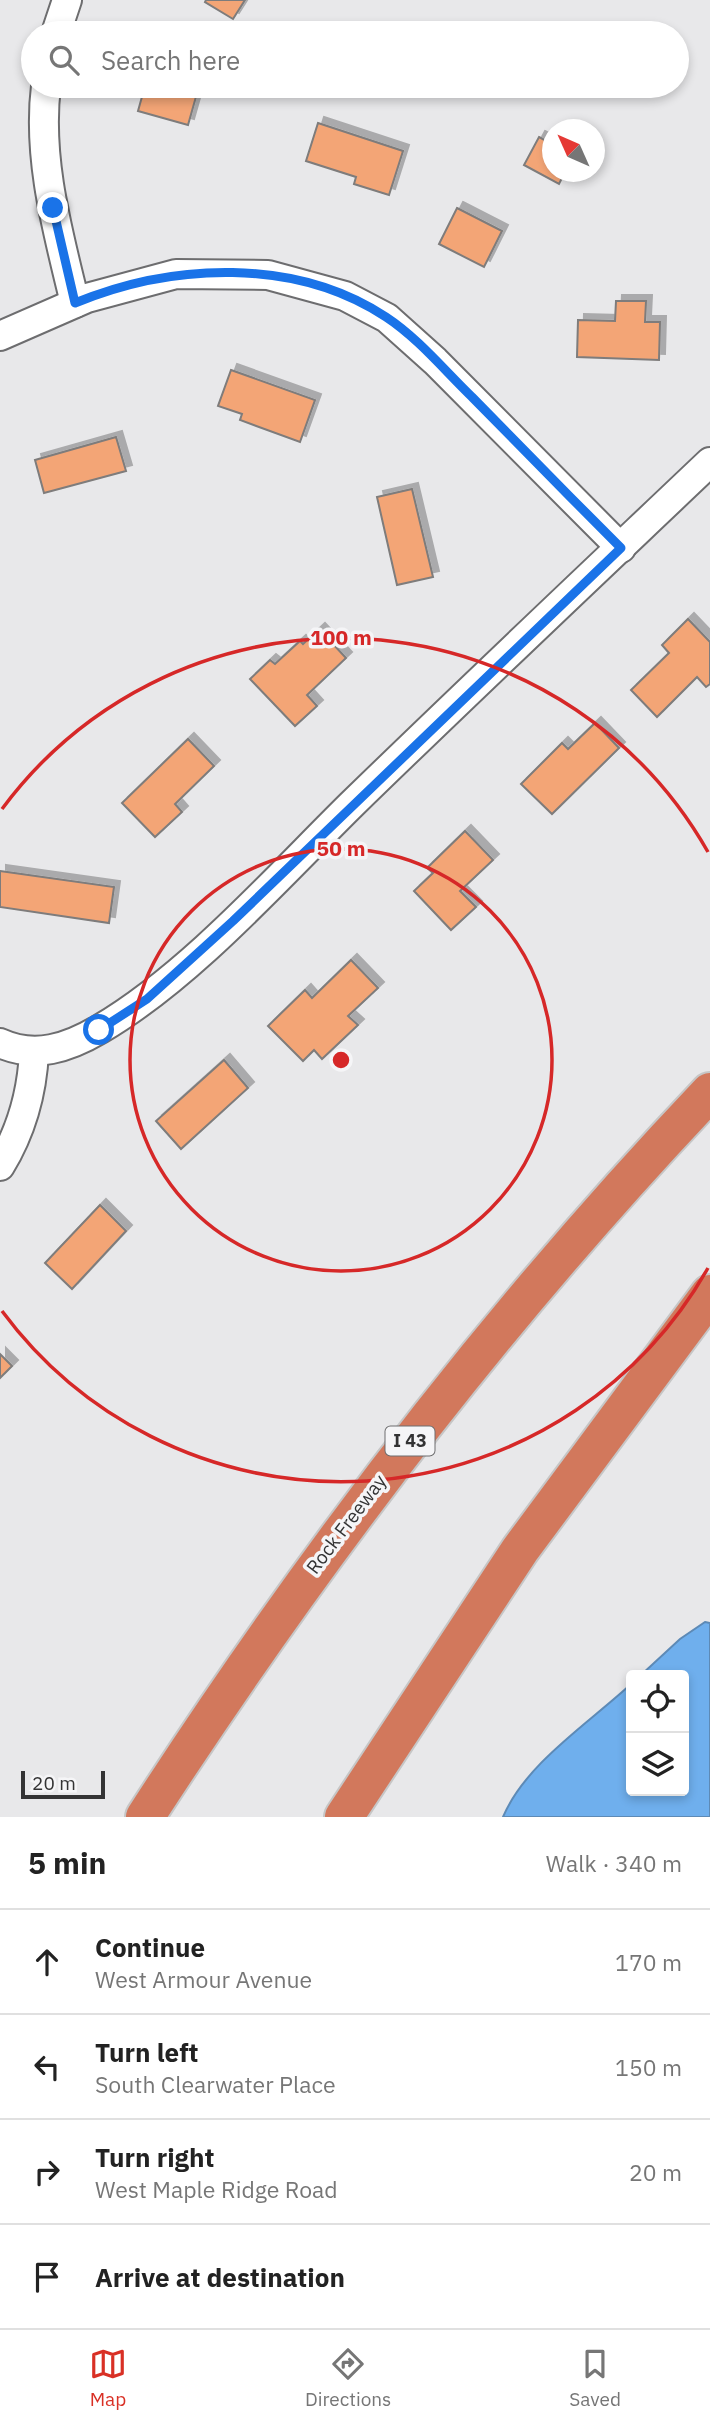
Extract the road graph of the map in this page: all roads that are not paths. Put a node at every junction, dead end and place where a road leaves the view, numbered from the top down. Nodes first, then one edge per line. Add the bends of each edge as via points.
1 (67, 0) edge
2 (60, 21) edge
3 (46, 98) edge
4 (75, 303) junction
5 (0, 336) edge
6 (710, 462) edge
7 (621, 548) junction
8 (0, 1043) edge
9 (34, 1052) junction
10 (710, 1091) edge
11 (0, 1166) edge
12 (710, 1294) edge
13 (145, 1817) edge
14 (344, 1817) edge

1 - 2 street
3 - 4 street via 46,164
4 - 5 street
4 - 7 street via 155,277 216,272 268,275 345,296 387,317
6 - 7 street
7 - 9 street via 147,999 62,1048
8 - 9 street
9 - 11 street via 25,1116
10 - 13 highway, Rock Freeway / I 43 via 460,1376 319,1559
12 - 14 highway via 520,1550

